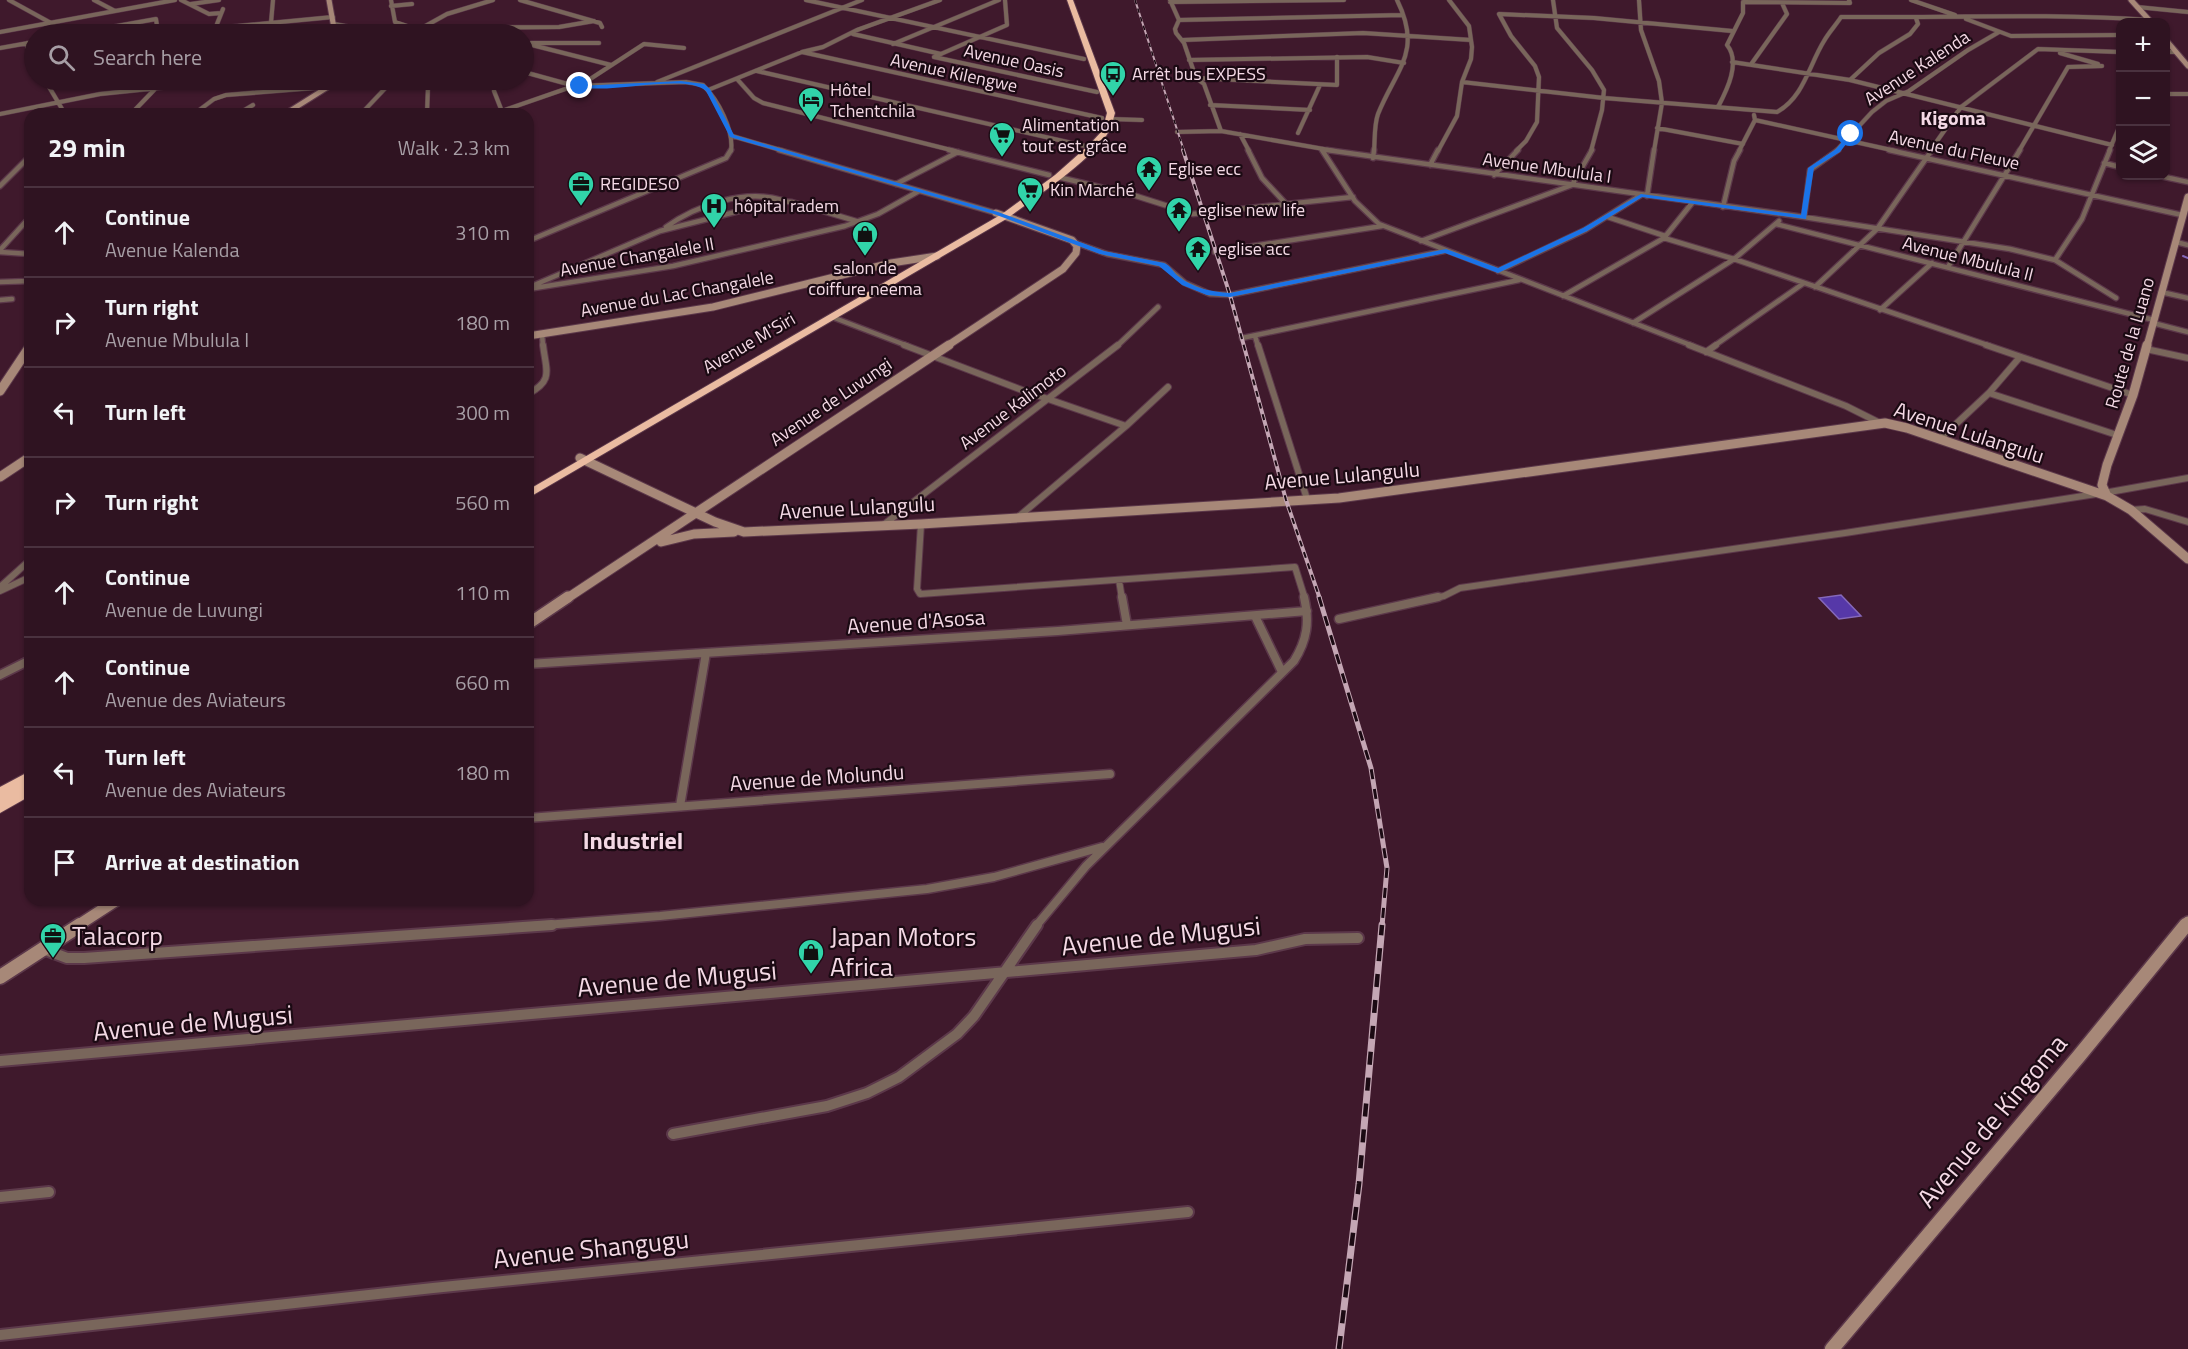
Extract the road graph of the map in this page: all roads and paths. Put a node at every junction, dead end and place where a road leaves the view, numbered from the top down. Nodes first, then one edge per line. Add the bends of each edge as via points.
1 (8, 0) edge
2 (94, 0) edge
3 (175, 0) edge
4 (181, 0) edge
5 (219, 0) edge
6 (273, 0) edge
7 (329, 0) edge
8 (391, 0) edge
9 (462, 0) edge
10 (493, 0) edge
11 (520, 0) edge
12 (807, 0) edge
13 (828, 0) edge
14 (862, 0) edge
15 (940, 0) edge
16 (999, 0) edge
17 (1005, 0) edge
18 (1064, 0) edge
19 (1070, 0) edge
20 (1344, 0) edge
21 (1397, 0) edge
22 (1449, 0) edge
23 (1553, 0) edge
24 (1639, 0) edge
25 (1911, 0) edge
26 (2131, 0) edge
27 (0, 1) edge
28 (1170, 1) edge
29 (1755, 1) edge
30 (1848, 1) edge
31 (823, 3) junction
32 (1782, 3) junction
33 (190, 4) junction
34 (412, 4) dead end
35 (391, 6) junction
36 (469, 7) junction
37 (2137, 7) junction
38 (843, 8) junction
39 (223, 9) dead end
40 (115, 11) junction
41 (2188, 12) edge
42 (221, 14) junction
43 (1402, 15) junction
44 (1553, 15) junction
45 (333, 17) junction
46 (1960, 17) junction
47 (889, 18) junction
48 (1916, 18) junction
49 (2116, 18) edge
50 (2147, 18) edge
51 (1179, 20) junction
52 (594, 21) junction
53 (52, 22) junction
54 (270, 22) junction
55 (1640, 22) junction
56 (42, 24) edge
57 (58, 24) edge
58 (134, 24) edge
59 (157, 24) edge
60 (218, 24) edge
61 (249, 24) edge
62 (334, 24) edge
63 (402, 24) edge
64 (430, 24) edge
65 (24, 27) edge
66 (534, 27) edge
67 (602, 27) dead end
68 (934, 27) junction
69 (1732, 31) junction
70 (0, 32) edge
71 (1999, 32) junction
72 (853, 34) junction
73 (1408, 35) junction
74 (2116, 35) edge
75 (982, 37) junction
76 (1183, 40) junction
77 (1471, 40) junction
78 (534, 43) edge
79 (599, 43) dead end
80 (24, 44) edge
81 (892, 44) junction
82 (2170, 45) edge
83 (534, 46) edge
84 (0, 48) edge
85 (684, 48) dead end
86 (2047, 50) junction
87 (802, 52) junction
88 (2116, 52) edge
89 (2170, 52) edge
90 (2176, 52) junction
91 (941, 54) junction
92 (1337, 57) junction
93 (2181, 58) junction
94 (1084, 59) junction
95 (2188, 59) edge
96 (1190, 60) junction
97 (1732, 62) junction
98 (1404, 63) junction
99 (1752, 63) junction
100 (611, 65) junction
101 (2188, 66) edge
102 (758, 71) junction
103 (1808, 72) junction
104 (534, 75) edge
105 (1196, 78) junction
106 (737, 79) junction
107 (1850, 80) junction
108 (1462, 82) junction
109 (653, 84) junction
110 (1320, 85) junction
111 (578, 86) junction
112 (53, 90) edge
113 (136, 90) edge
114 (154, 90) edge
115 (289, 90) edge
116 (322, 90) edge
117 (384, 90) edge
118 (428, 90) edge
119 (708, 90) junction
120 (1539, 90) junction
121 (495, 92) dead end
122 (1904, 93) junction
123 (2170, 94) edge
124 (2188, 94) edge
125 (1102, 98) junction
126 (1604, 98) junction
127 (60, 102) junction
128 (1662, 103) junction
129 (253, 105) dead end
130 (1210, 105) junction
131 (1718, 107) junction
132 (1961, 107) junction
133 (30, 108) edge
134 (62, 108) edge
135 (137, 108) edge
136 (202, 108) edge
137 (248, 108) edge
138 (294, 108) edge
139 (367, 108) edge
140 (426, 108) edge
141 (500, 108) edge
142 (516, 108) edge
143 (24, 109) edge
144 (1310, 110) junction
145 (1753, 110) junction
146 (0, 114) edge
147 (1106, 118) junction
148 (1142, 120) dead end
149 (1755, 120) junction
150 (2035, 126) junction
151 (2121, 126) edge
152 (1657, 128) junction
153 (1221, 131) junction
154 (1177, 132) dead end
155 (1298, 133) dead end
156 (1240, 134) junction
157 (732, 136) junction
158 (1847, 140) junction
159 (1743, 144) junction
160 (2112, 145) junction
161 (1085, 146) junction
162 (1322, 149) junction
163 (958, 152) junction
164 (1924, 157) junction
165 (1373, 158) junction
166 (24, 162) edge
167 (2104, 163) junction
168 (1430, 165) junction
169 (2116, 166) edge
170 (1494, 175) junction
171 (2005, 175) junction
172 (1053, 176) junction
173 (2170, 178) edge
174 (2188, 182) edge
175 (896, 184) junction
176 (1572, 185) junction
177 (0, 186) edge
178 (919, 191) junction
179 (2091, 194) junction
180 (1644, 196) junction
181 (1353, 197) junction
182 (2188, 200) edge
183 (784, 201) junction
184 (1692, 202) junction
185 (1288, 206) junction
186 (1723, 207) junction
187 (1000, 214) junction
188 (1782, 216) junction
189 (1608, 217) junction
190 (1804, 218) junction
191 (2184, 218) edge
192 (858, 222) junction
193 (24, 224) edge
194 (1776, 224) junction
195 (1383, 226) junction
196 (666, 229) junction
197 (1877, 229) junction
198 (1664, 237) junction
199 (534, 238) edge
200 (1421, 241) junction
201 (2176, 242) junction
202 (1076, 243) junction
203 (1962, 243) junction
204 (2188, 245) edge
205 (1858, 247) junction
206 (0, 251) edge
207 (1446, 251) junction
208 (1215, 252) dead end
209 (24, 253) edge
210 (937, 256) junction
211 (922, 257) junction
212 (1734, 259) junction
213 (2055, 260) junction
214 (1932, 263) junction
215 (1948, 267) junction
216 (1498, 271) junction
217 (1520, 280) junction
218 (24, 281) edge
219 (0, 282) edge
220 (1804, 283) junction
221 (534, 285) edge
222 (534, 287) edge
223 (1815, 287) junction
224 (2161, 292) junction
225 (1563, 296) junction
226 (2116, 298) dead end
227 (2188, 298) edge
228 (12, 299) dead end
229 (0, 300) edge
230 (1158, 307) dead end
231 (1880, 310) junction
232 (832, 317) junction
233 (2153, 322) junction
234 (1633, 323) junction
235 (2188, 332) edge
236 (542, 334) junction
237 (534, 335) edge
238 (1255, 336) junction
239 (1242, 338) dead end
240 (2146, 348) junction
241 (1706, 352) junction
242 (934, 354) junction
243 (24, 355) edge
244 (2020, 357) junction
245 (2188, 358) edge
246 (1168, 387) dead end
247 (0, 391) edge
248 (534, 391) edge
249 (1989, 393) junction
250 (2133, 395) junction
251 (1049, 399) junction
252 (1880, 423) junction
253 (1126, 426) junction
254 (2117, 435) junction
255 (1940, 439) junction
256 (583, 459) junction
257 (24, 461) edge
258 (0, 477) edge
259 (2188, 478) edge
260 (534, 484) edge
261 (534, 491) edge
262 (2103, 494) junction
263 (1307, 499) junction
264 (2130, 510) junction
265 (697, 514) junction
266 (1017, 518) junction
267 (2188, 522) edge
268 (921, 524) junction
269 (882, 526) junction
270 (744, 532) junction
271 (648, 546) junction
272 (2188, 559) edge
273 (24, 567) edge
274 (24, 579) edge
275 (1119, 580) junction
276 (0, 589) edge
277 (1307, 611) junction
278 (1255, 616) junction
279 (1339, 619) dead end
280 (534, 620) edge
281 (1127, 626) junction
282 (706, 653) junction
283 (24, 663) edge
284 (534, 664) edge
285 (1282, 672) junction
286 (0, 675) edge
287 (1110, 774) dead end
288 (24, 780) edge
289 (24, 793) edge
290 (0, 794) edge
291 (680, 806) junction
292 (0, 807) edge
293 (534, 818) edge
294 (1105, 846) junction
295 (108, 906) edge
296 (2188, 922) edge
297 (1358, 938) dead end
298 (43, 949) junction
299 (1003, 973) junction
300 (0, 977) edge
301 (0, 1061) edge
302 (673, 1134) dead end
303 (49, 1192) dead end
304 (0, 1197) edge
305 (1188, 1212) dead end
306 (0, 1335) edge
307 (1832, 1349) edge

1 - 27 street
1 - 53 street
2 - 40 street
3 - 40 street
4 - 33 street
5 - 33 street
6 - 54 street
7 - 45 street
8 - 35 street
9 - 36 street
10 - 36 street
11 - 52 street
12 - 31 street
13 - 31 street
14 - 38 street
15 - 47 street
16 - 68 street
17 - 75 street, Avenue Oasis via 1007,24
18 - 94 highway
19 - 125 highway
20 - 28 street
21 - 43 street
22 - 77 street via 1465,19
23 - 44 street
24 - 55 street
25 - 46 street
26 - 37 street
28 - 51 street
29 - 32 street
29 - 69 street via 1743,2 1743,13
30 - 32 street
31 - 38 street
32 - 99 street via 1787,14
33 - 42 street via 209,14
34 - 35 street
35 - 63 street via 395,22
36 - 64 street
37 - 41 street
37 - 50 street
38 - 47 street
38 - 109 street
39 - 42 street
40 - 53 street
42 - 60 street
43 - 51 street
43 - 73 street
44 - 55 street
44 - 120 street via 1499,15 1535,66
44 - 126 street via 1557,28 1601,82
45 - 54 street
45 - 62 street
46 - 48 street
46 - 49 street
46 - 71 street
47 - 68 street
47 - 72 street
48 - 103 street via 1844,17 1825,39
48 - 107 street via 1913,31 1879,53
51 - 76 street via 1175,31
52 - 66 street
52 - 67 street
53 - 56 street
53 - 57 street
54 - 61 street
55 - 69 street
55 - 128 street
58 - 59 street via 156,19
65 - 70 street
68 - 75 street
68 - 81 street
69 - 97 street via 1727,45
71 - 74 street via 2021,36
71 - 122 street, Avenue Kalenda
72 - 81 street, Avenue Oasis
72 - 87 street
73 - 76 street
73 - 77 street
73 - 98 street
75 - 91 street, Avenue Oasis
75 - 94 street
76 - 96 street
77 - 108 street via 1471,58
78 - 79 street
80 - 84 street
81 - 91 street, Avenue Oasis
82 - 90 street
83 - 100 street
85 - 100 street via 644,44
86 - 88 street
86 - 132 street via 2028,54
86 - 150 street via 2102,66 2068,68
87 - 102 street
87 - 147 street, Avenue Kilengwe
89 - 90 street
90 - 93 street
91 - 125 street, Avenue Oasis via 933,58 995,69
92 - 96 street
92 - 98 street
92 - 110 street via 1338,85
93 - 95 street
93 - 101 street
94 - 125 highway
96 - 105 street
97 - 99 street
97 - 131 street via 1726,92
98 - 165 street via 1377,116
99 - 103 street
100 - 111 street
102 - 106 street
102 - 161 street
103 - 107 street
103 - 145 street via 1797,94 1781,111
104 - 111 street
105 - 110 street
105 - 130 street via 1204,84
106 - 119 street
106 - 163 street via 764,103
107 - 122 street
108 - 120 street
108 - 168 street via 1457,116
109 - 111 street
109 - 119 street via 696,83
110 - 144 street
111 - 142 street
112 - 127 street
113 - 127 street
114 - 135 street
115 - 136 street via 226,95
116 - 138 street
117 - 139 street
118 - 140 street
119 - 157 street
120 - 126 street
120 - 170 street via 1534,129
121 - 141 street
122 - 132 street
122 - 158 street, Avenue Kalenda via 1878,107
123 - 124 street
125 - 147 highway
126 - 128 street
126 - 176 street via 1595,144
127 - 133 street
127 - 134 street
128 - 131 street
128 - 152 street
129 - 137 street
130 - 144 street
130 - 153 street
131 - 145 street
132 - 150 street
132 - 164 street
143 - 146 street
144 - 155 street
145 - 149 street
147 - 148 street, Avenue Kilengwe
147 - 161 highway, Avenue M'Siri
147 - 172 highway, Avenue M'Siri via 1101,139
149 - 158 street, Avenue du Fleuve
149 - 159 street
150 - 160 street
150 - 171 street
151 - 160 street
152 - 159 street
152 - 180 street
153 - 154 street, Avenue Mbulula I
153 - 156 street, Avenue Mbulula I
156 - 162 street, Avenue Mbulula I
156 - 185 street via 1262,178
157 - 175 street
157 - 199 street via 731,152 726,158
158 - 164 street, Avenue du Fleuve
158 - 190 street, Avenue Kalenda via 1832,156 1811,168
159 - 186 street via 1731,170
160 - 167 street
161 - 172 highway, Avenue M'Siri
162 - 165 street, Avenue Mbulula I
162 - 181 street
163 - 172 street
163 - 175 street
164 - 171 street, Avenue du Fleuve
164 - 197 street
165 - 168 street, Avenue Mbulula I
166 - 177 street
167 - 169 street
167 - 179 street
168 - 170 street, Avenue Mbulula I
170 - 176 street, Avenue Mbulula I
171 - 179 street, Avenue du Fleuve
171 - 203 street
172 - 185 street via 1133,195 1190,214
172 - 187 highway, Avenue M'Siri
173 - 174 street
175 - 178 street
176 - 180 street, Avenue Mbulula I
176 - 200 street
178 - 187 street
178 - 192 street, Avenue Changalele II
179 - 191 street, Avenue du Fleuve
179 - 213 street via 2082,219
180 - 184 street, Avenue Mbulula I
180 - 189 street
181 - 185 street
181 - 195 street via 1372,220
182 - 191 street, Route de la Luano
183 - 192 street
183 - 196 street
183 - 196 street via 761,195 721,203 688,215
184 - 186 street, Avenue Mbulula I
184 - 198 street
186 - 188 street, Avenue Mbulula I
187 - 202 street
187 - 210 highway, Avenue M'Siri
187 - 211 highway, Avenue M'Siri
188 - 190 street, Avenue Mbulula I
188 - 194 street
189 - 198 street
189 - 216 street
190 - 197 street, Avenue Mbulula I
191 - 201 street, Route de la Luano
192 - 222 street, Avenue Changalele II via 673,266
193 - 206 street
194 - 205 street, Avenue Mbulula II
194 - 212 street
195 - 200 street
195 - 208 street
196 - 221 street
197 - 203 street, Avenue Mbulula I
197 - 205 street
198 - 212 street
198 - 225 street
200 - 207 street
201 - 204 street
201 - 224 street, Route de la Luano
202 - 207 street via 1107,254 1161,264 1185,283 1210,294 1230,295
202 - 242 street, Avenue de Luvungi via 1076,253 1063,269
203 - 213 street, Avenue Mbulula I
203 - 215 street
205 - 214 street, Avenue Mbulula II
205 - 223 street
206 - 209 street
207 - 216 street
210 - 211 street, Avenue du Lac Changalele
210 - 232 highway, Avenue M'Siri
211 - 236 street, Avenue du Lac Changalele via 713,308
211 - 256 highway, Avenue M'Siri
212 - 220 street
212 - 234 street
213 - 226 street, Avenue Mbulula I
214 - 215 street, Avenue Mbulula II
214 - 231 street
215 - 233 street, Avenue Mbulula II
216 - 217 street
217 - 225 street
217 - 238 street
218 - 219 street
220 - 223 street
220 - 241 street
223 - 231 street
224 - 227 street
224 - 233 street, Route de la Luano
225 - 234 street
228 - 229 street
230 - 251 street, Avenue Kalimoto via 1113,350
231 - 244 street
232 - 242 street
232 - 256 highway, Avenue M'Siri
233 - 235 street, Avenue Mbulula II
233 - 240 street, Route de la Luano
234 - 241 street
236 - 237 street, Avenue du Lac Changalele
236 - 248 street via 547,378
238 - 239 street
238 - 263 street
240 - 245 street
240 - 250 street, Route de la Luano
241 - 252 street
242 - 251 street
242 - 265 street, Avenue de Luvungi
243 - 247 street
244 - 249 street
244 - 250 street
246 - 253 street
249 - 254 street
249 - 255 street
250 - 254 street, Route de la Luano
251 - 253 street
251 - 269 street, Avenue Kalimoto
252 - 255 street, Avenue Lulangulu
252 - 263 street, Avenue Lulangulu via 1410,490
253 - 266 street
254 - 262 street, Route de la Luano via 2102,485
255 - 262 street, Avenue Lulangulu
256 - 260 highway, Avenue M'Siri
256 - 261 highway, Avenue M'Siri
256 - 265 street, Avenue Lulangulu
257 - 258 street
259 - 262 street
262 - 264 street, Avenue Lulangulu
262 - 279 street via 1460,588 1444,596
263 - 266 street, Avenue Lulangulu
264 - 267 street via 2145,509
264 - 272 street, Avenue Lulangulu
265 - 270 street, Avenue Lulangulu
265 - 271 street, Avenue de Luvungi
266 - 268 street, Avenue Lulangulu
268 - 269 street, Avenue Lulangulu
268 - 275 street via 917,590 921,594
269 - 270 street, Avenue Lulangulu
270 - 271 street via 682,536
271 - 280 street, Avenue de Luvungi
273 - 276 street
274 - 276 street
275 - 277 street via 1296,567
275 - 281 street
277 - 278 street, Avenue d'Asosa
277 - 285 street via 1309,631 1304,647
278 - 281 street, Avenue d'Asosa
278 - 285 street
281 - 282 street, Avenue d'Asosa
282 - 284 street, Avenue d'Asosa
282 - 291 street
283 - 286 street
285 - 294 street
287 - 291 street, Avenue de Molundu
288 - 290 highway
289 - 292 highway
291 - 293 street, Avenue de Molundu
294 - 298 street via 1034,868 928,889 683,914 84,958 67,958
294 - 299 street via 1064,891
295 - 298 street
296 - 307 street, Avenue de Kingoma
297 - 299 street, Avenue de Mugusi via 1305,939 1256,950
298 - 300 street
299 - 301 street, Avenue de Mugusi
299 - 302 street via 957,1034 883,1086 827,1106
303 - 304 street
305 - 306 street, Avenue Shangugu

